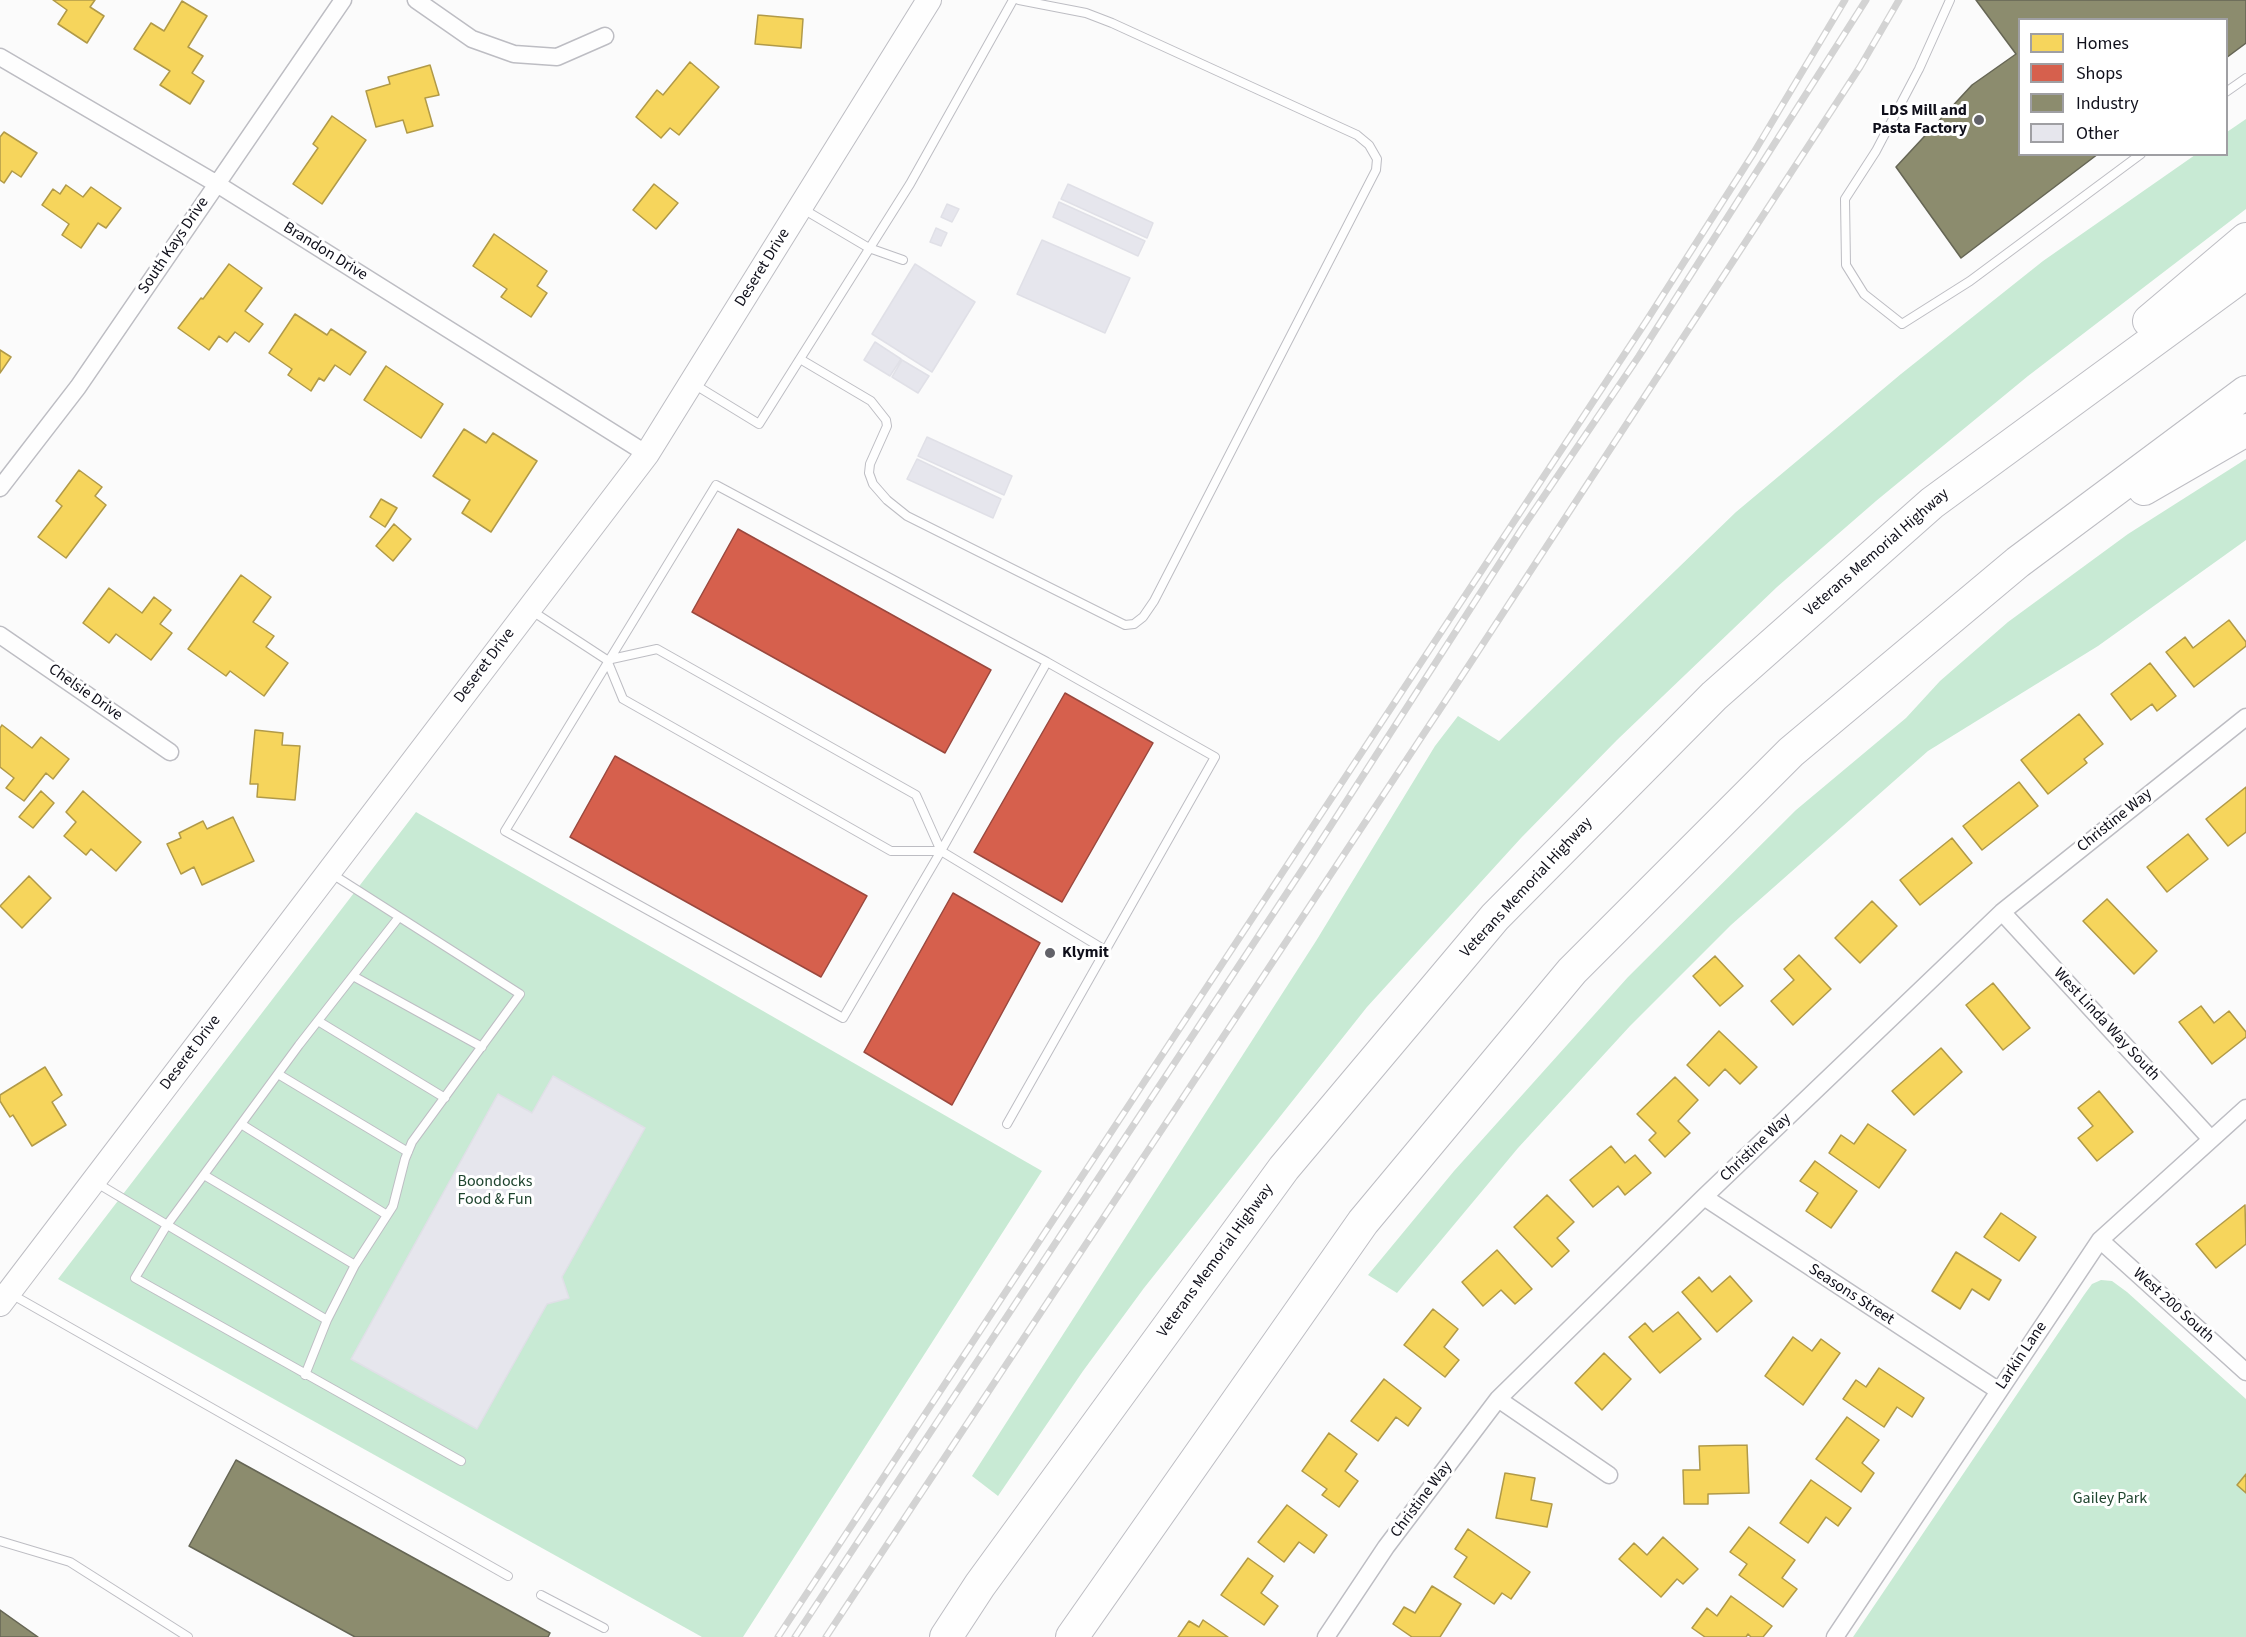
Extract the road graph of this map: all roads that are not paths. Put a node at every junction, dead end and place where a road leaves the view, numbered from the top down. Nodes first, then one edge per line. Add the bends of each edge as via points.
1 (343, 0) edge
2 (416, 0) edge
3 (929, 0) edge
4 (1013, 0) edge
5 (1019, 0) edge
6 (1950, 0) edge
7 (605, 36) dead end
8 (0, 57) edge
9 (2246, 78) edge
10 (2228, 91) edge
11 (2138, 156) edge
12 (217, 184) junction
13 (800, 207) junction
14 (2246, 239) edge
15 (869, 249) junction
16 (903, 260) dead end
17 (2246, 273) edge
18 (800, 358) junction
19 (691, 382) junction
20 (2246, 392) edge
21 (2246, 430) edge
22 (647, 454) junction
23 (0, 488) edge
24 (1932, 503) junction
25 (2018, 562) junction
26 (529, 609) junction
27 (0, 635) edge
28 (608, 660) junction
29 (1047, 662) junction
30 (2246, 717) edge
31 (171, 752) dead end
32 (941, 851) junction
33 (329, 872) junction
34 (2002, 912) junction
35 (399, 917) junction
36 (1105, 950) junction
37 (353, 975) junction
38 (318, 1021) junction
39 (482, 1047) junction
40 (278, 1074) junction
41 (445, 1098) junction
42 (2246, 1108) edge
43 (242, 1124) junction
44 (1007, 1124) dead end
45 (2210, 1138) junction
46 (408, 1152) junction
47 (204, 1175) junction
48 (93, 1182) junction
49 (1704, 1197) junction
50 (387, 1215) junction
51 (167, 1224) junction
52 (2100, 1240) junction
53 (355, 1264) junction
54 (4, 1298) edge
55 (327, 1320) junction
56 (2246, 1372) edge
57 (305, 1375) junction
58 (1999, 1392) junction
59 (1498, 1399) junction
60 (461, 1461) dead end
61 (1609, 1475) dead end
62 (0, 1541) edge
63 (508, 1576) dead end
64 (541, 1595) dead end
65 (604, 1628) dead end
66 (188, 1637) edge
67 (946, 1637) edge
68 (1072, 1637) edge
69 (1326, 1637) edge
70 (1835, 1637) edge

1 - 12 street, South Kays Drive
2 - 7 street via 472,39 514,54 557,57
3 - 13 street, Deseret Drive
4 - 15 lane
5 - 18 lane via 1086,13 1112,23 1357,135 1377,159 1376,170 1143,617 1125,625 907,516 887,500 869,473 886,420 871,401
6 - 11 lane via 1876,151 1845,199 1846,266 1864,294 1902,324 1970,281
8 - 12 street, Brandon Drive
9 - 10 lane
12 - 22 street, Brandon Drive
12 - 23 street, South Kays Drive via 78,387
13 - 15 lane
13 - 19 street, Deseret Drive
14 - 24 highway
15 - 16 lane
15 - 18 lane
17 - 24 highway, Veterans Memorial Highway
18 - 19 lane via 759,424
19 - 22 street, Deseret Drive
20 - 25 highway
21 - 25 highway
22 - 26 street, Deseret Drive
24 - 67 highway, Veterans Memorial Highway via 1714,696 1495,916 1284,1168
25 - 68 highway via 1791,752 1572,971 1363,1222
26 - 28 lane
26 - 33 street, Deseret Drive
27 - 31 street, Chelsie Drive
28 - 29 lane via 716,485
28 - 32 lane via 623,699 633,705 891,851
28 - 32 lane via 657,649 916,795
28 - 32 lane via 505,831 843,1018
29 - 32 lane
29 - 36 lane via 1215,756
30 - 34 street, Christine Way
32 - 36 lane
33 - 35 lane
33 - 48 street, Deseret Drive
34 - 45 street, West Linda Way South
34 - 49 street, Christine Way
35 - 37 lane
35 - 39 lane via 520,994
36 - 44 lane
37 - 38 lane
37 - 39 lane
38 - 40 lane
38 - 41 lane
39 - 41 lane
40 - 43 lane
40 - 46 lane
41 - 46 lane
42 - 45 street, Larkin Lane
43 - 47 lane
43 - 50 lane
45 - 52 street, Larkin Lane
46 - 50 lane
47 - 51 lane
47 - 53 lane
48 - 51 lane
48 - 54 street, Deseret Drive
49 - 58 street, Seasons Street
49 - 59 street, Christine Way
50 - 53 lane
51 - 55 lane
51 - 57 lane via 135,1278
52 - 56 street, West 200 South
52 - 58 street, Larkin Lane
53 - 55 lane
54 - 63 lane
55 - 57 lane
57 - 60 lane
58 - 70 street, Larkin Lane
59 - 61 street
59 - 69 street, Christine Way via 1386,1547
62 - 66 lane via 70,1562
64 - 65 lane

